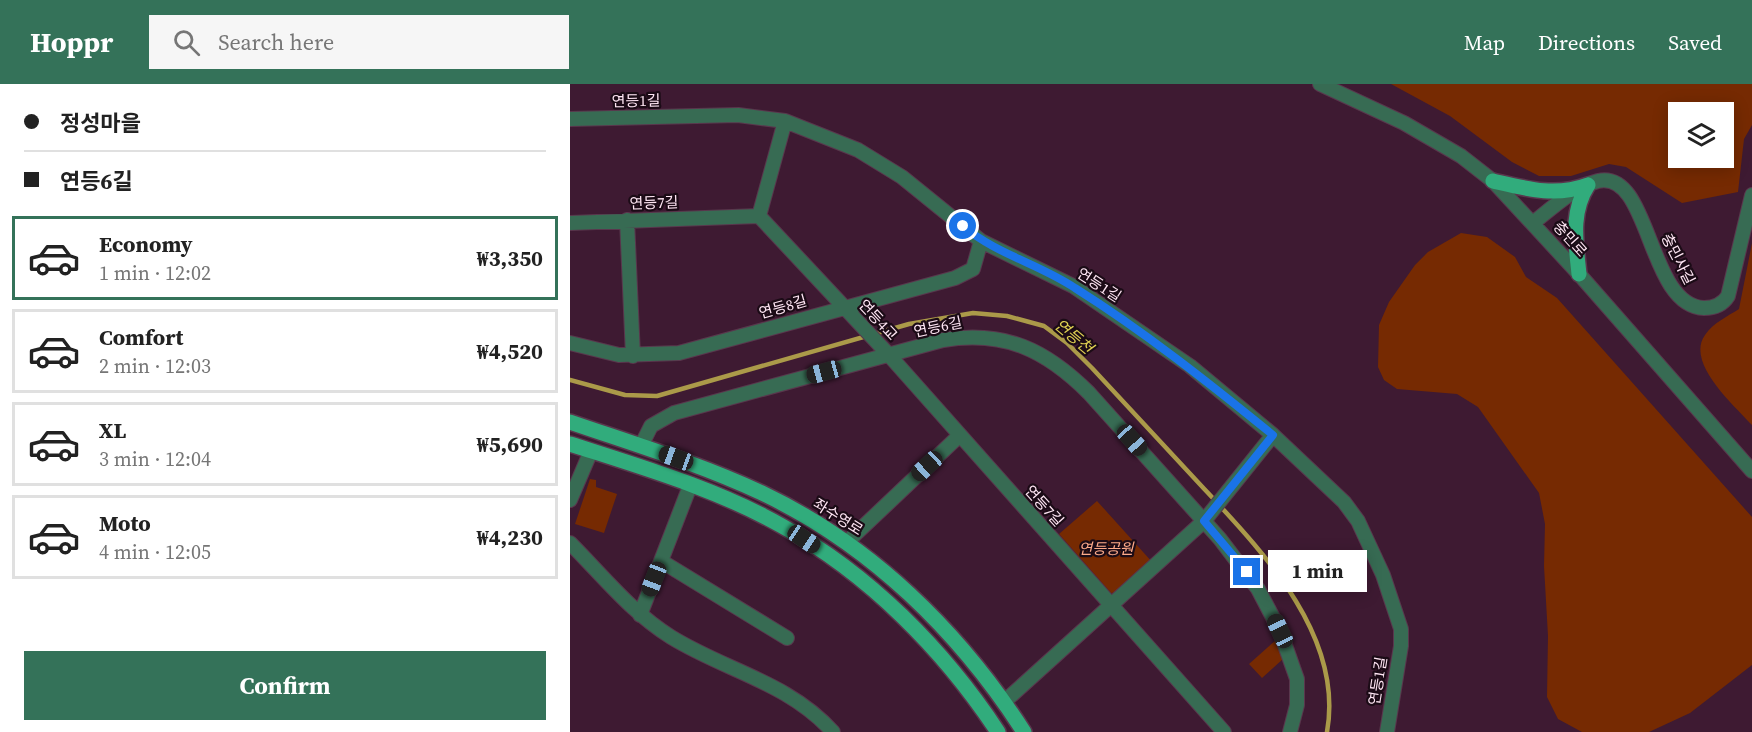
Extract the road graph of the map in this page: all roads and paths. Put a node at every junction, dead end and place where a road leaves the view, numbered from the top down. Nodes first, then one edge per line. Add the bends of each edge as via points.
1 (1320, 84) edge
2 (570, 119) edge
3 (785, 121) junction
4 (1493, 181) junction
5 (1588, 185) junction
6 (1752, 195) edge
7 (759, 216) junction
8 (627, 220) junction
9 (570, 223) edge
10 (1533, 223) junction
11 (981, 241) junction
12 (1579, 274) junction
13 (843, 307) junction
14 (570, 343) edge
15 (889, 355) junction
16 (633, 356) junction
17 (570, 422) edge
18 (960, 435) junction
19 (1273, 435) junction
20 (570, 444) edge
21 (641, 446) junction
22 (591, 451) junction
23 (658, 452) junction
24 (651, 471) junction
25 (1752, 471) edge
26 (690, 486) junction
27 (570, 500) edge
28 (1204, 521) junction
29 (847, 542) junction
30 (570, 543) edge
31 (661, 561) junction
32 (1111, 606) junction
33 (640, 615) junction
34 (787, 638) dead end
35 (1004, 702) junction
36 (833, 732) edge
37 (998, 732) edge
38 (1024, 732) edge
39 (1224, 732) edge
40 (1290, 732) edge
41 (1387, 732) edge

1 - 4 street, 충민로 via 1404,123 1461,156
2 - 3 street, 연등1길 via 738,115
3 - 7 street
3 - 11 street, 연등1길 via 858,150 902,177
4 - 5 main road via 1551,193
4 - 10 street, 충민로
5 - 6 street, 충민사길 via 1609,181 1625,190 1678,297 1690,305 1706,308 1722,303 1728,296
5 - 10 street
5 - 12 main road via 1575,224
7 - 8 street, 연등7길
7 - 13 street
8 - 9 street, 연등7길
8 - 16 street
10 - 12 street, 충민로
11 - 13 street, 연등8길 via 976,264 962,276
11 - 19 street, 연등1길 via 1073,286 1190,366
12 - 25 street, 충민로
13 - 15 street, 연등4교
13 - 16 street, 연등8길 via 679,353
14 - 16 street, 연등8길
15 - 18 street, 연등7길
15 - 21 street, 연등6길 via 674,413 651,426
15 - 28 street, 연등6길 via 973,336 1005,340 1034,350 1089,393
17 - 21 main road, 좌수영로
18 - 29 street
18 - 32 street, 연등7길
19 - 28 street
19 - 41 street, 연등1길 via 1344,502 1358,521 1383,575 1401,634
20 - 22 main road
21 - 23 main road, 좌수영로
22 - 24 main road
22 - 27 street
23 - 24 main road
23 - 29 main road, 좌수영로 via 764,494
24 - 26 main road
26 - 31 street
26 - 37 main road via 781,525 858,578 927,643
28 - 32 street
28 - 40 street, 연등6길 via 1258,589 1287,647 1298,693
29 - 35 main road, 좌수영로 via 941,626
30 - 33 street
31 - 33 street
31 - 34 street
32 - 35 street
32 - 39 street, 연등7길
33 - 36 street via 674,639 795,698
35 - 38 main road, 좌수영로

